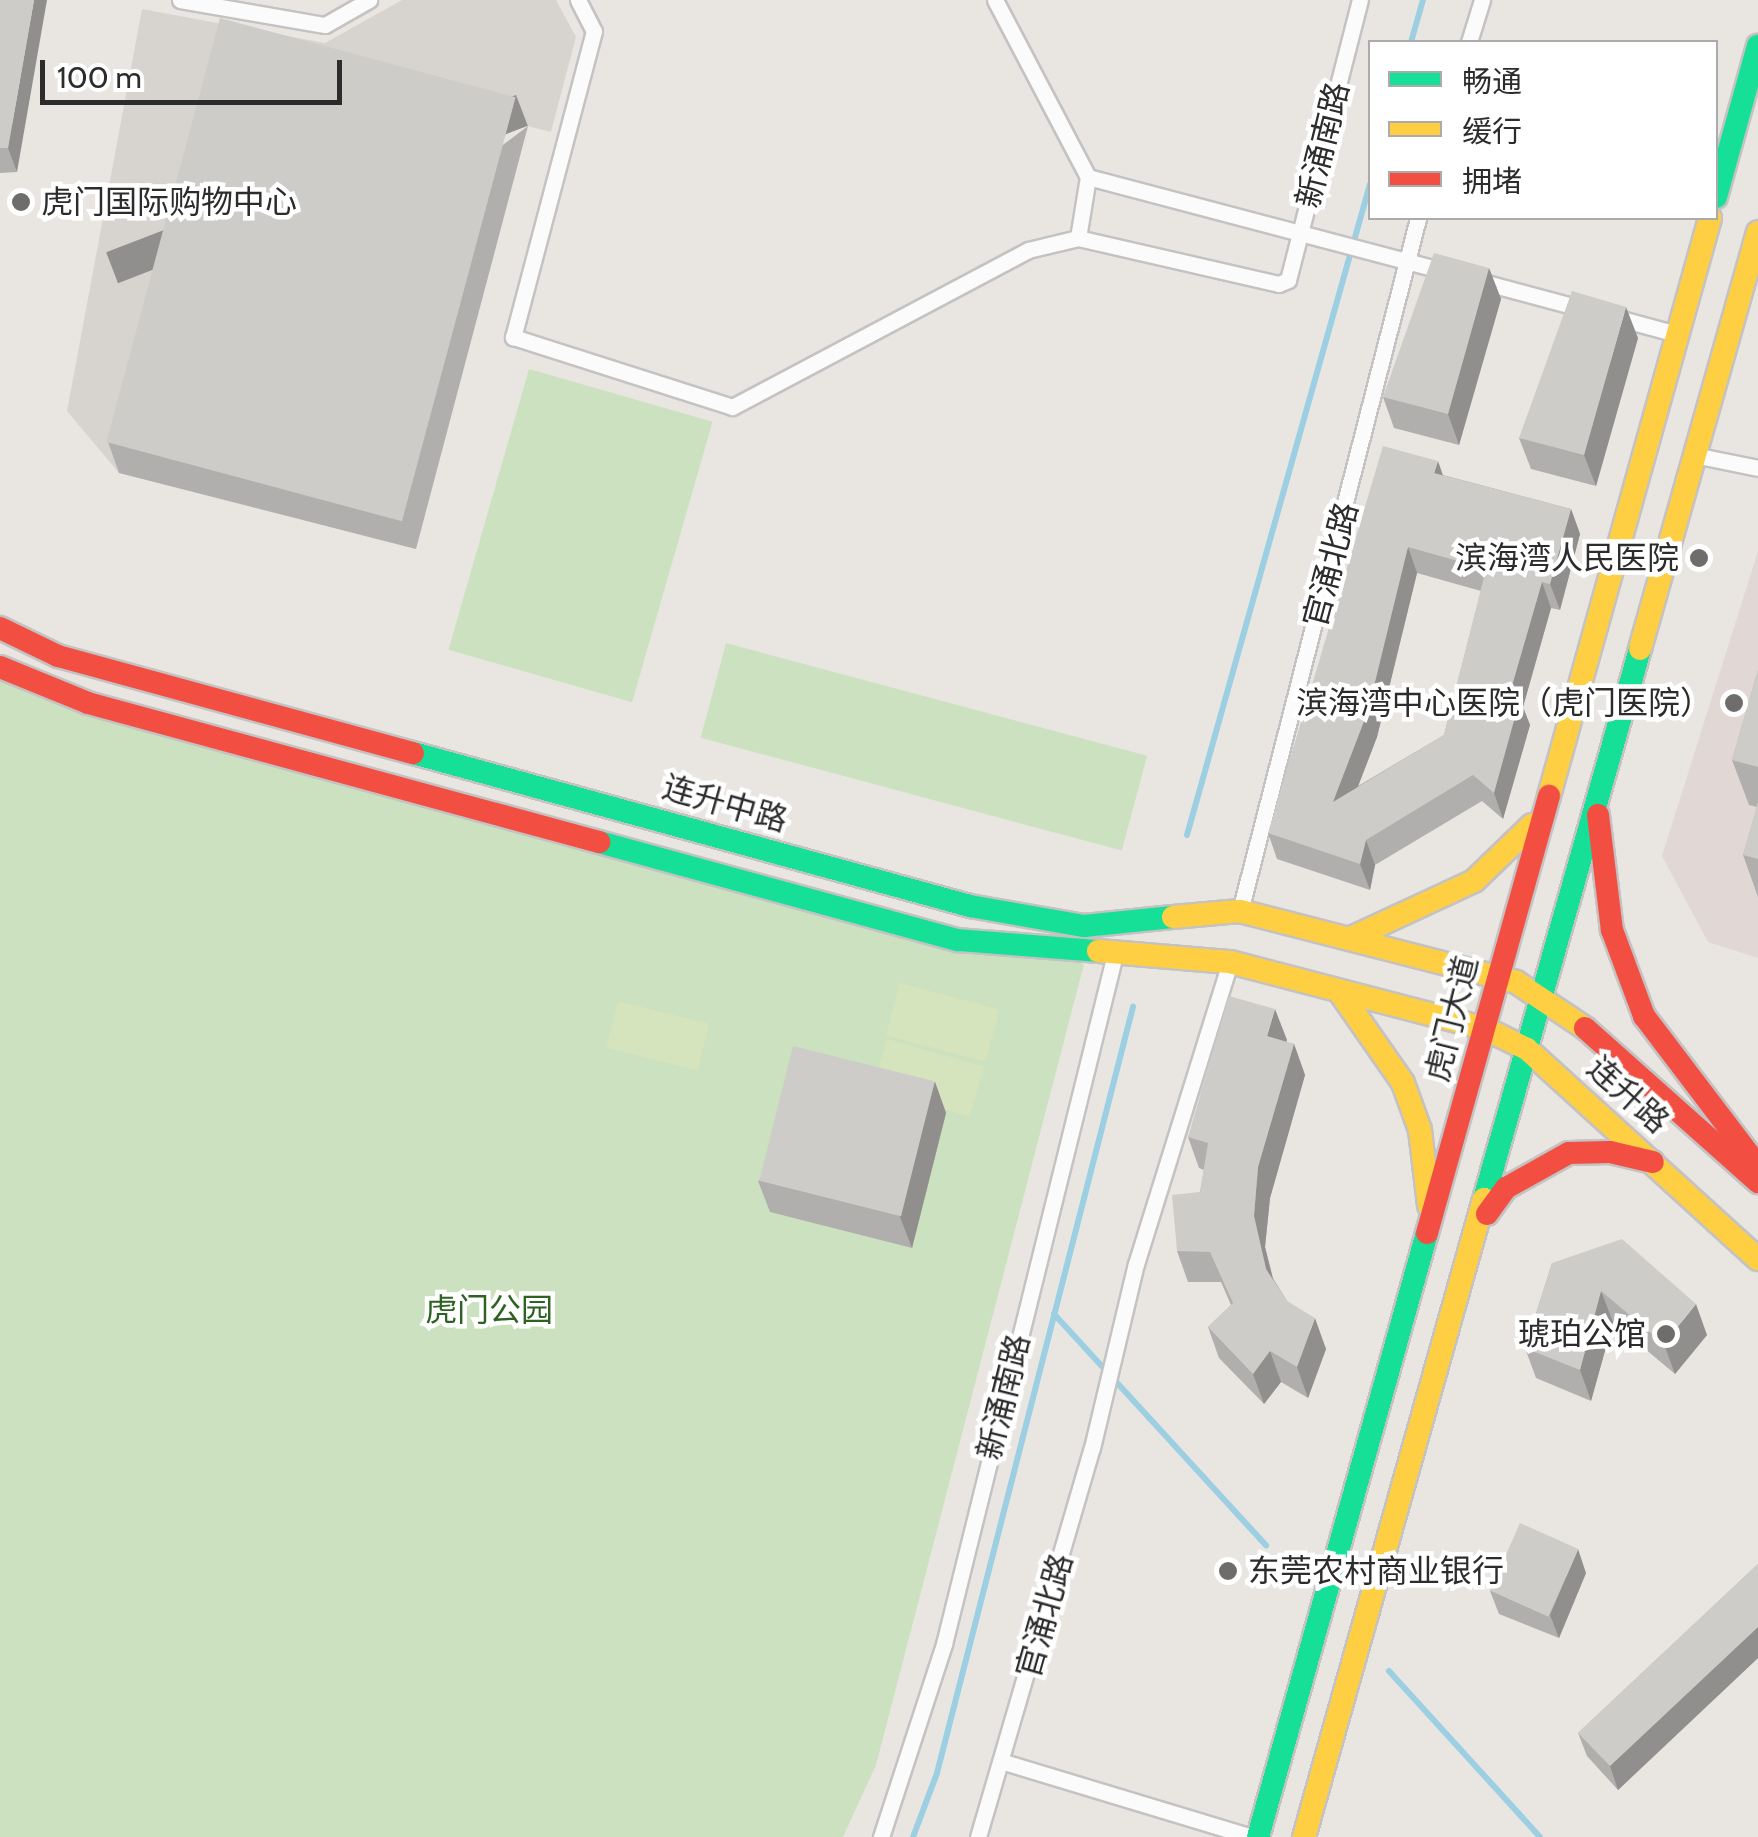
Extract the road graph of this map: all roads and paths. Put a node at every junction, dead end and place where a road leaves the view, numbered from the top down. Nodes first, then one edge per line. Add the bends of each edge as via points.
1 (180, 0) edge
2 (370, 0) edge
3 (578, 0) edge
4 (995, 0) edge
5 (1360, 0) edge
6 (1482, 0) edge
7 (1471, 40) edge
8 (1758, 46) edge
9 (1088, 177) junction
10 (1718, 190) edge
11 (1417, 220) edge
12 (1709, 220) edge
13 (1301, 231) junction
14 (1758, 232) edge
15 (1078, 238) junction
16 (1404, 262) junction
17 (1677, 334) junction
18 (1694, 455) junction
19 (1758, 468) edge
20 (0, 628) edge
21 (0, 667) edge
22 (1596, 795) junction
23 (1541, 812) junction
24 (1240, 911) junction
25 (1349, 939) junction
26 (1115, 954) junction
27 (1230, 962) junction
28 (1444, 962) joint
29 (1496, 975) junction
30 (1341, 994) junction
31 (1542, 995) junction
32 (1484, 1028) junction
33 (1527, 1049) junction
34 (1653, 1162) junction
35 (1758, 1166) edge
36 (1758, 1182) edge
37 (1476, 1230) junction
38 (1428, 1233) junction
39 (1758, 1259) edge
40 (1004, 1762) junction
41 (881, 1837) edge
42 (978, 1837) edge
43 (1255, 1837) edge
44 (1304, 1837) edge

1 - 2 street via 326,24
3 - 15 street via 594,30 514,337 732,407 1028,250
4 - 9 street
5 - 13 street, 新涌南路
6 - 7 street
8 - 10 main road
9 - 13 street
9 - 15 street
11 - 16 street, 官涌北路
12 - 17 main road, 虎门大道
13 - 15 street, 新涌南路 via 1288,280 1279,284
13 - 16 street
14 - 18 main road
16 - 17 street
16 - 24 street, 官涌北路 via 1370,421
17 - 23 main road, 虎门大道
18 - 19 street
18 - 22 main road
20 - 24 main road, 连升中路 via 58,656 970,906 1084,926
21 - 26 main road via 88,702 958,940
22 - 31 main road
22 - 35 main road via 1612,930 1626,976 1644,1016
23 - 25 main road via 1516,847 1474,881
23 - 29 main road, 虎门大道
24 - 25 main road, 连升中路
25 - 28 main road, 连升中路
26 - 27 main road
26 - 41 street, 新涌南路 via 944,1644
27 - 30 main road
27 - 40 street, 官涌北路 via 1136,1264
28 - 29 main road, 连升路
29 - 31 main road, 连升路
29 - 32 main road, 虎门大道
30 - 32 main road, 连升路
30 - 38 main road via 1403,1083 1430,1180
31 - 33 main road
31 - 36 main road, 连升路
32 - 33 main road, 连升路
32 - 38 main road, 虎门大道
33 - 34 main road, 连升路
33 - 37 main road
34 - 37 main road via 1610,1152 1570,1153 1506,1188
34 - 39 main road, 连升路
37 - 44 main road
38 - 43 main road, 虎门大道
40 - 42 street, 官涌北路
40 - 43 street

